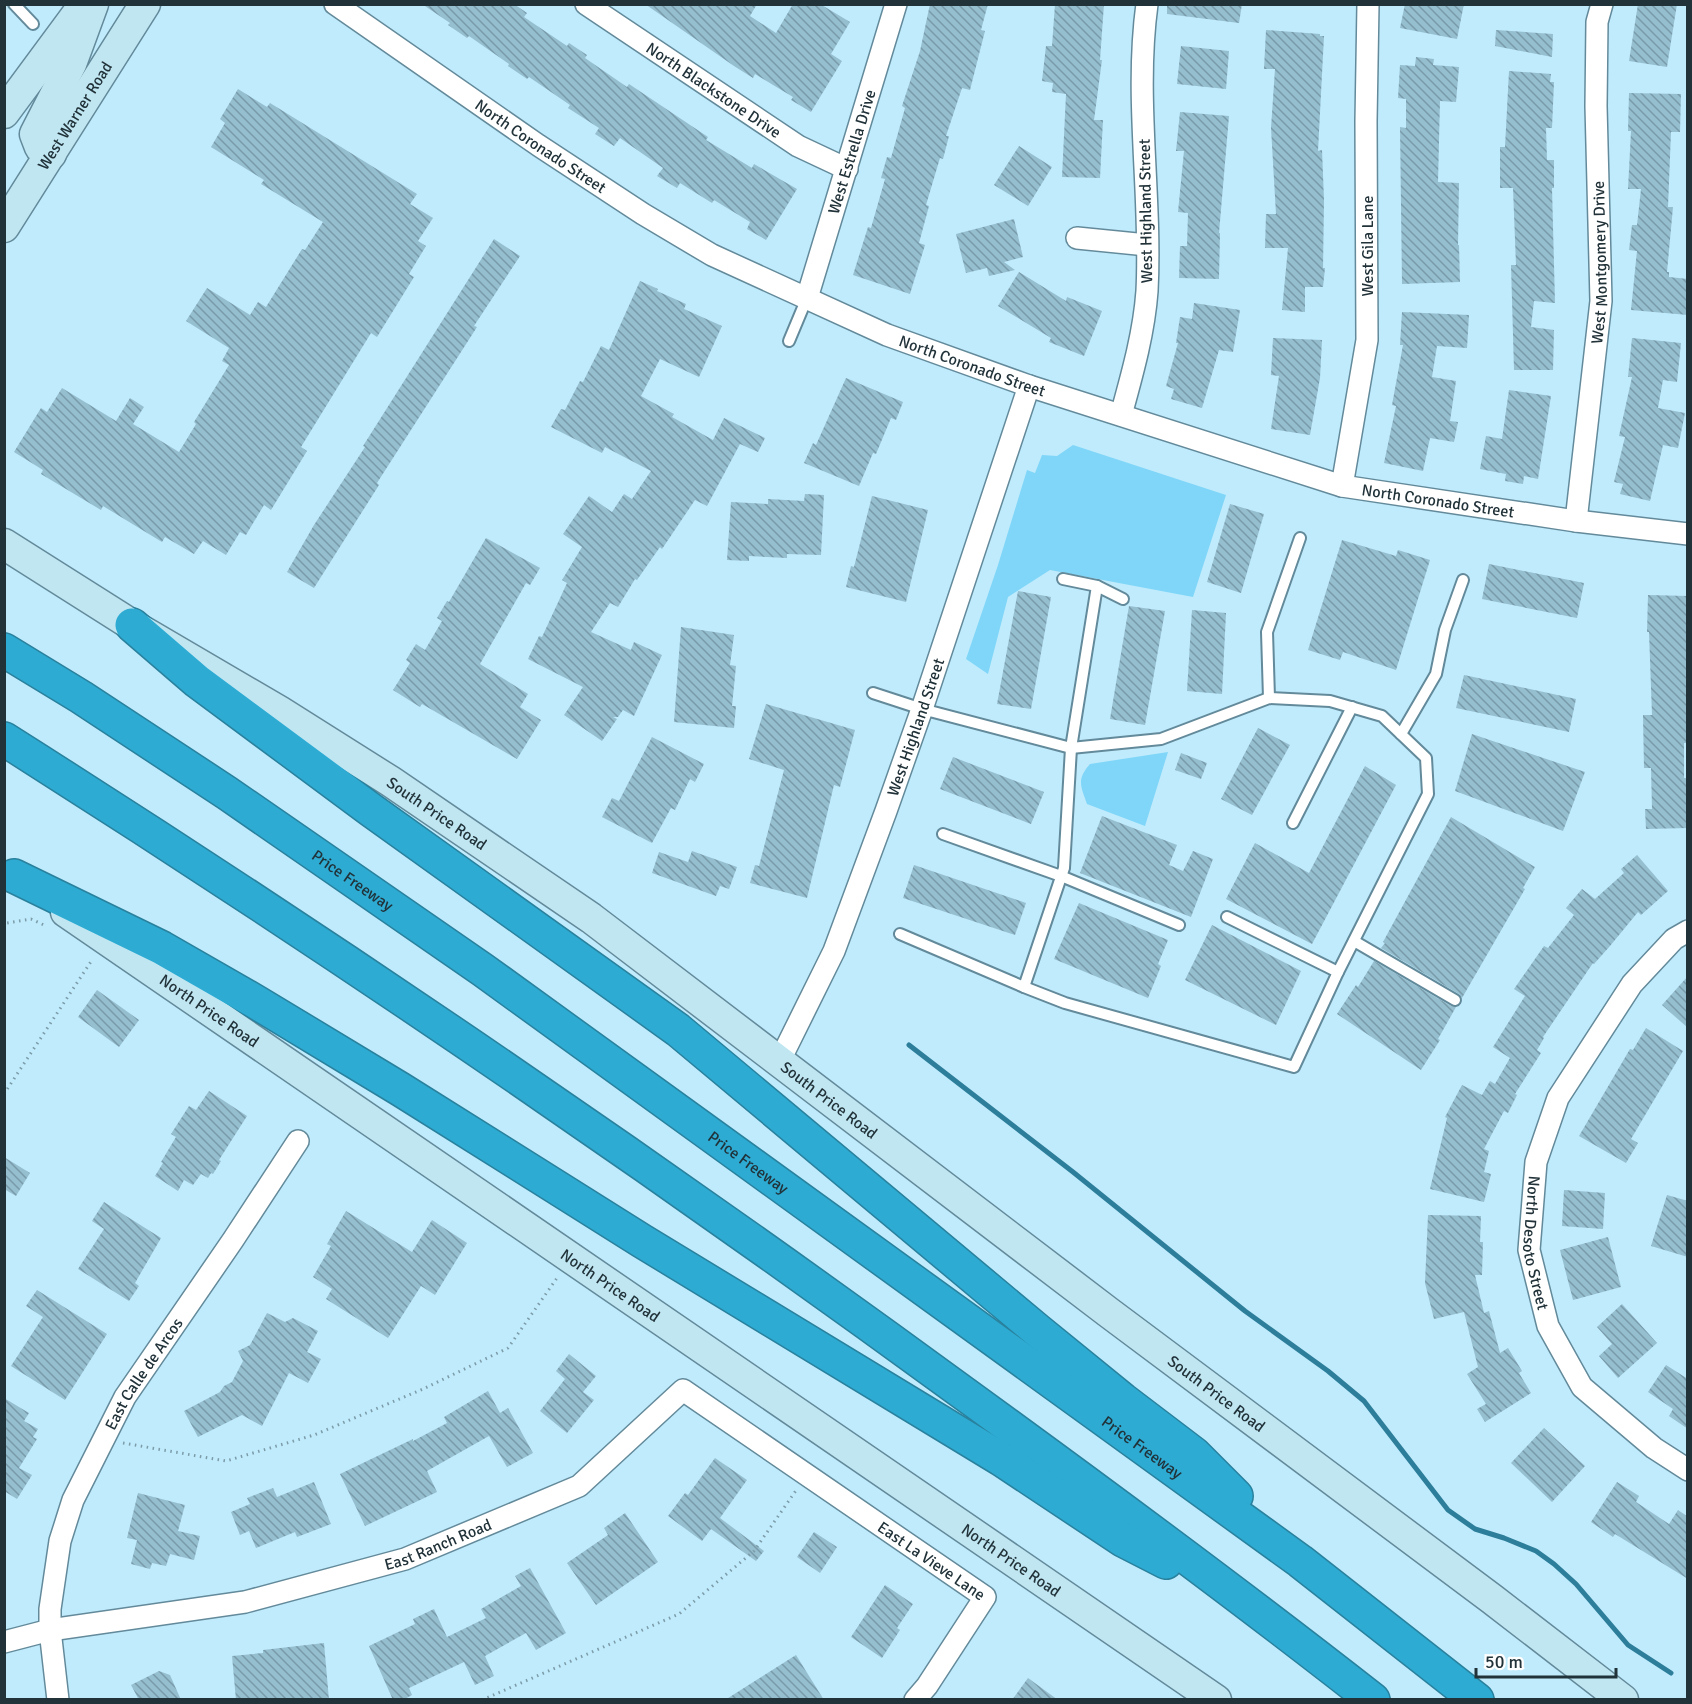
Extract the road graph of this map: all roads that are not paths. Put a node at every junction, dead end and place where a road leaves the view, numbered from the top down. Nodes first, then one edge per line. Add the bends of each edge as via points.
1 (14, 4) edge
2 (85, 4) edge
3 (93, 4) edge
4 (146, 4) edge
5 (335, 4) edge
6 (896, 4) edge
7 (1147, 4) edge
8 (1368, 4) edge
9 (1602, 4) edge
10 (595, 7) edge
11 (33, 24) dead end
12 (4, 113) edge
13 (51, 154) junction
14 (847, 170) junction
15 (4, 226) edge
16 (1077, 238) dead end
17 (1147, 245) junction
18 (807, 298) junction
19 (789, 341) dead end
20 (1029, 386) junction
21 (1121, 415) junction
22 (1342, 486) junction
23 (1576, 521) junction
24 (1688, 534) edge
25 (1300, 538) dead end
26 (4, 544) edge
27 (1063, 579) dead end
28 (1463, 580) dead end
29 (1096, 586) junction
30 (1123, 599) dead end
31 (132, 625) junction
32 (4, 650) edge
33 (873, 693) dead end
34 (1269, 698) junction
35 (1352, 707) junction
36 (922, 709) junction
37 (1401, 734) junction
38 (4, 739) edge
39 (1071, 748) junction
40 (1293, 823) dead end
41 (943, 834) dead end
42 (9, 873) edge
43 (1061, 876) junction
44 (1227, 917) dead end
45 (1179, 925) dead end
46 (1688, 931) edge
47 (900, 934) dead end
48 (1354, 941) junction
49 (1338, 972) junction
50 (1024, 987) junction
51 (1455, 1000) dead end
52 (780, 1060) junction
53 (298, 1142) dead end
54 (1688, 1470) edge
55 (806, 1475) joint
56 (1300, 1561) junction
57 (1266, 1615) junction
58 (50, 1630) junction
59 (4, 1642) edge
60 (58, 1700) edge
61 (915, 1700) edge
62 (1216, 1700) edge
63 (1373, 1700) edge
64 (1477, 1700) edge
65 (1623, 1700) edge

1 - 11 lane
2 - 12 main road
3 - 13 main road via 71,64 35,134 40,147
4 - 13 main road, West Warner Road
5 - 18 street, North Coronado Street via 643,214 712,255
6 - 14 street, West Estrella Drive
7 - 17 street, West Highland Street via 1142,96
8 - 22 street, West Gila Lane via 1367,340
9 - 23 street, West Montgomery Drive via 1597,22 1596,106 1601,301
10 - 14 street, North Blackstone Drive via 798,147
13 - 15 main road, West Warner Road
14 - 18 street, West Estrella Drive
16 - 17 street
17 - 21 street, West Highland Street via 1147,292 1138,350
18 - 19 lane
18 - 20 street, North Coronado Street via 887,334
20 - 21 street, North Coronado Street
20 - 36 street, West Highland Street
21 - 22 street, North Coronado Street
22 - 23 street, North Coronado Street
23 - 24 street, North Coronado Street
25 - 34 lane via 1267,632
26 - 31 main road, South Price Road
27 - 29 lane
28 - 37 lane via 1445,630 1436,674
29 - 30 lane
29 - 39 lane
31 - 52 main road, South Price Road via 289,718 522,869
31 - 56 highway via 197,681 678,1030 1046,1337 1194,1454
32 - 56 highway, Price Freeway via 227,793 483,970
33 - 36 lane
34 - 35 lane via 1330,701
34 - 39 lane via 1161,739
35 - 37 lane via 1382,716
35 - 40 lane
36 - 39 lane
36 - 52 street, West Highland Street via 834,951
37 - 48 lane via 1426,758 1428,794
38 - 57 highway via 299,929 681,1191
39 - 43 lane
41 - 43 lane
42 - 57 highway via 162,948 256,1002 1001,1459 1123,1540
42 - 62 main road, North Price Road
43 - 45 lane
43 - 50 lane
44 - 49 lane
46 - 54 street, North Desoto Street via 1674,939 1632,984 1558,1098 1536,1162 1529,1250 1548,1326 1582,1387 1654,1448
47 - 50 lane
48 - 49 lane
48 - 51 lane
49 - 50 lane via 1294,1067 1065,1003
52 - 65 main road, South Price Road
53 - 58 street, East Calle de Arcos via 124,1397 73,1500 60,1541
55 - 58 street, East Ranch Road via 683,1390 579,1486 405,1559 245,1602
55 - 61 street, East La Vieve Lane via 985,1597
56 - 64 highway, Price Freeway
57 - 63 highway
58 - 59 street, East Ranch Road
58 - 60 street, East Calle de Arcos

